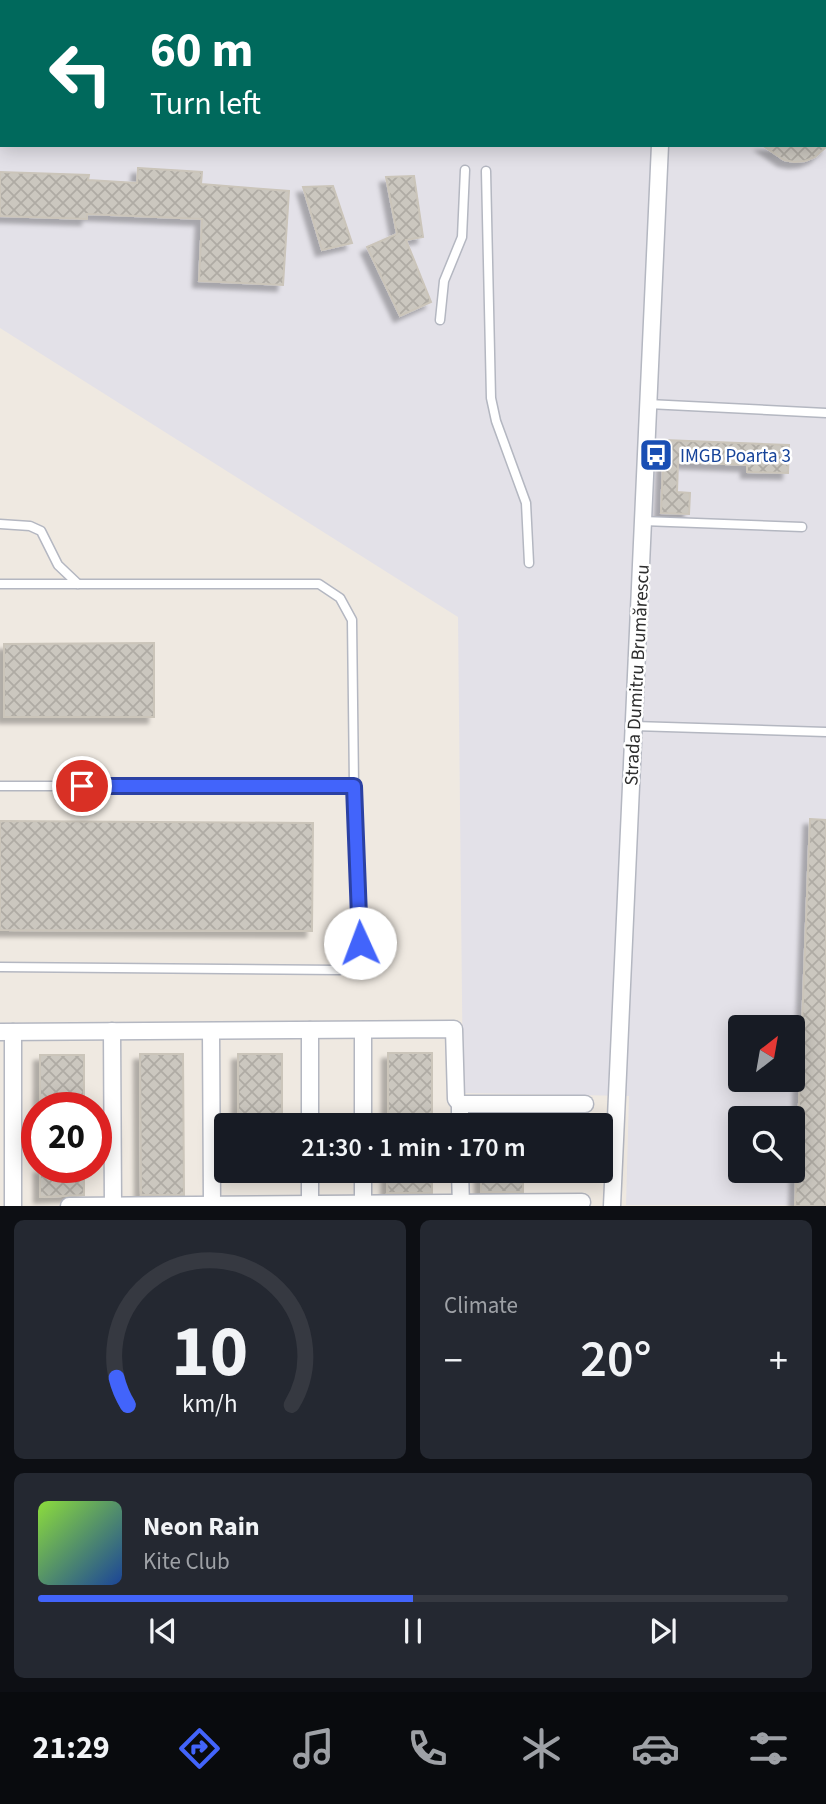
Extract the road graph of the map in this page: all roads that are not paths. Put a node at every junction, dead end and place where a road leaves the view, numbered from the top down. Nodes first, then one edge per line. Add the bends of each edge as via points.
1 (660, 147) edge
2 (465, 170) dead end
3 (486, 172) dead end
4 (440, 320) dead end
5 (648, 404) junction
6 (826, 413) edge
7 (643, 521) junction
8 (0, 524) edge
9 (802, 527) dead end
10 (529, 564) dead end
11 (0, 584) edge
12 (78, 584) junction
13 (634, 726) junction
14 (826, 733) edge
15 (0, 786) edge
16 (354, 786) junction
17 (0, 967) edge
18 (310, 1030) junction
19 (363, 1030) junction
20 (112, 1031) junction
21 (211, 1031) junction
22 (7, 1032) edge
23 (460, 1104) junction
24 (585, 1104) dead end
25 (310, 1113) edge
26 (363, 1113) edge
27 (460, 1113) edge
28 (310, 1183) edge
29 (363, 1183) edge
30 (460, 1183) edge
31 (582, 1202) dead end
32 (363, 1203) junction
33 (461, 1204) edge
34 (113, 1205) edge
35 (212, 1205) edge
36 (310, 1205) edge
37 (13, 1206) edge
38 (69, 1206) edge
39 (612, 1206) edge

1 - 5 street, Strada Dumitru Brumărescu
2 - 4 lane via 462,237 444,281
3 - 10 lane via 491,398 526,503
5 - 6 lane
5 - 7 street, Strada Dumitru Brumărescu
7 - 9 lane
7 - 13 street, Strada Dumitru Brumărescu
8 - 12 lane via 41,531 58,565
11 - 12 lane
12 - 16 lane via 319,584 340,598 352,620
13 - 14 lane
13 - 39 street, Strada Dumitru Brumărescu
15 - 16 lane
16 - 17 lane via 357,961 338,970
18 - 19 street
18 - 21 street
18 - 25 street
19 - 23 street via 454,1029 456,1099
19 - 26 street
20 - 21 street
20 - 22 street
20 - 34 street
21 - 35 street
22 - 37 street
23 - 24 street
23 - 27 street
28 - 36 street
29 - 32 street
30 - 33 street
31 - 33 street
32 - 33 street
32 - 36 street
34 - 35 street
34 - 38 street
35 - 36 street

